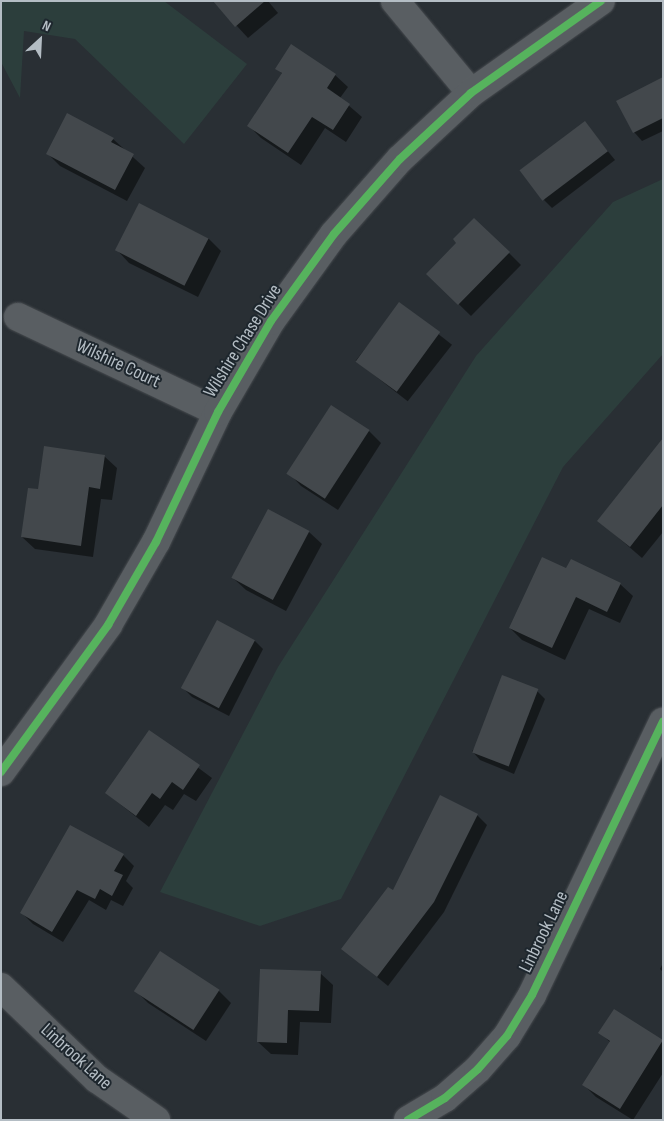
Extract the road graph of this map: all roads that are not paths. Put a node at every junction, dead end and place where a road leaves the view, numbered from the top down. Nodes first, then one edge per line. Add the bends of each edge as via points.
1 (396, 1) edge
2 (601, 1) edge
3 (472, 93) junction
4 (18, 317) dead end
5 (218, 412) junction
6 (663, 722) edge
7 (1, 772) edge
8 (1, 987) edge
9 (156, 1120) edge
10 (408, 1120) edge

1 - 3 street
2 - 3 street, Wilshire Chase Drive
3 - 5 street, Wilshire Chase Drive via 400,159 334,234 271,321
4 - 5 street, Wilshire Court
5 - 7 street, Wilshire Chase Drive via 156,542 108,625
6 - 10 street, Linbrook Lane via 532,995 507,1036 478,1069 445,1098
8 - 9 street, Linbrook Lane via 97,1079

